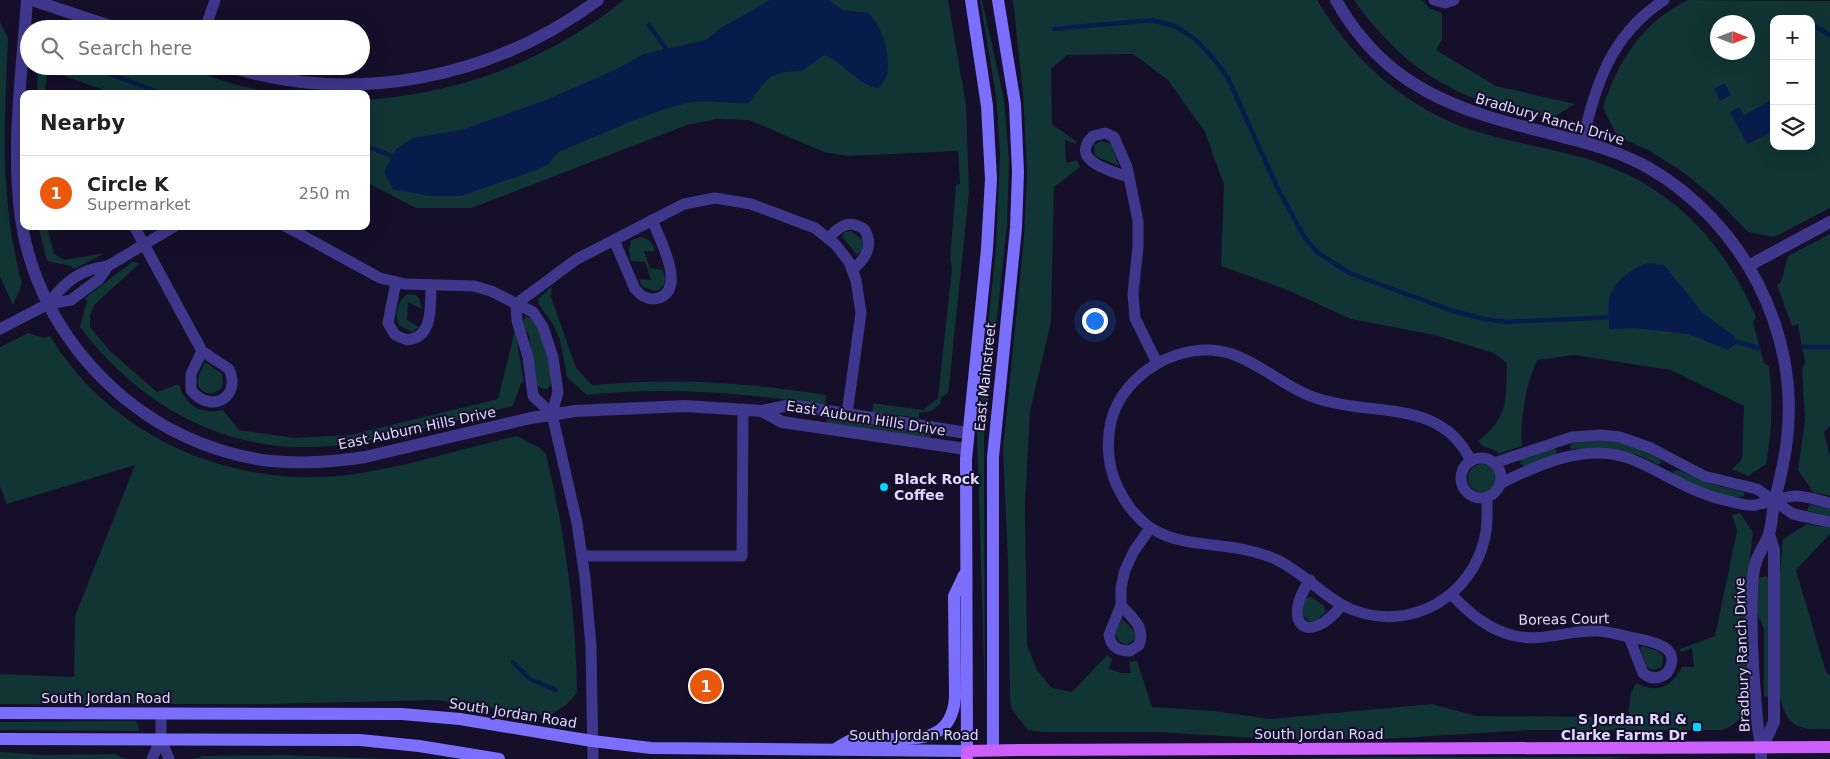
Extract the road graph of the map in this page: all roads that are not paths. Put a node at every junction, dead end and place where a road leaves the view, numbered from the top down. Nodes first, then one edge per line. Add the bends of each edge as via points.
1 (27, 0) edge
2 (32, 0) edge
3 (215, 0) edge
4 (598, 0) edge
5 (971, 0) edge
6 (998, 0) edge
7 (1336, 0) edge
8 (1434, 0) edge
9 (1454, 0) edge
10 (1664, 0) edge
11 (26, 20) edge
12 (92, 20) edge
13 (208, 20) edge
14 (22, 75) edge
15 (262, 75) edge
16 (21, 90) edge
17 (20, 110) edge
18 (1582, 142) junction
19 (1128, 177) dead end
20 (20, 201) edge
21 (652, 220) junction
22 (1830, 222) edge
23 (25, 230) edge
24 (136, 230) edge
25 (168, 230) edge
26 (292, 230) edge
27 (828, 238) junction
28 (614, 240) junction
29 (144, 244) junction
30 (108, 266) junction
31 (1748, 266) junction
32 (852, 270) junction
33 (396, 282) junction
34 (431, 285) junction
35 (48, 304) junction
36 (516, 304) junction
37 (0, 329) edge
38 (202, 351) junction
39 (1157, 363) junction
40 (742, 409) junction
41 (762, 411) junction
42 (552, 414) junction
43 (847, 414) junction
44 (967, 433) junction
45 (1560, 441) junction
46 (966, 449) junction
47 (1565, 457) junction
48 (1672, 460) junction
49 (1470, 461) junction
50 (1494, 463) junction
51 (1664, 476) junction
52 (1500, 484) junction
53 (1487, 498) junction
54 (1775, 500) junction
55 (1830, 503) edge
56 (1830, 522) edge
57 (1150, 528) junction
58 (1768, 534) junction
59 (582, 556) junction
60 (966, 570) junction
61 (1310, 580) junction
62 (1452, 595) junction
63 (1121, 605) dead end
64 (1342, 605) junction
65 (1629, 637) dead end
66 (0, 713) edge
67 (161, 713) junction
68 (0, 739) edge
69 (161, 739) junction
70 (592, 741) junction
71 (1830, 747) edge
72 (834, 750) junction
73 (1761, 753) edge
74 (994, 754) edge
75 (967, 755) edge
76 (152, 759) edge
77 (169, 759) edge
78 (499, 759) edge
79 (593, 759) edge

1 - 11 street, East Auburn Hills Drive
2 - 12 street
3 - 13 street
4 - 15 street via 556,29 517,49 421,78 373,84 317,83
5 - 44 main road, East Mainstreet via 986,98 991,179 987,249
6 - 74 main road, East Mainstreet via 1015,104 1018,172 1016,228 992,457
7 - 18 street, Bradbury Ranch Drive via 1356,31 1378,56 1430,94 1485,117
8 - 9 street via 1445,3
10 - 18 street via 1630,29 1609,59 1595,91
14 - 16 street, East Auburn Hills Drive
17 - 20 street, East Auburn Hills Drive
18 - 31 street, Bradbury Ranch Drive via 1634,161 1673,184 1720,227
19 - 39 street via 1134,194 1139,234 1134,307 1138,326
21 - 27 street, East Auburn Hills Drive via 695,200 726,198 799,221
21 - 28 street, East Auburn Hills Drive
21 - 28 street via 671,274 670,289 664,295 646,298 635,289
22 - 31 street
23 - 35 street, East Auburn Hills Drive via 28,252
24 - 29 street
25 - 29 street
26 - 33 street via 372,274
27 - 32 street, East Auburn Hills Drive via 843,253
27 - 32 street via 844,224 854,224 865,230 869,237 868,251 863,261
28 - 36 street, East Auburn Hills Drive via 557,271
29 - 30 street
29 - 38 street
30 - 35 street via 93,268 63,284
30 - 35 street via 99,279 71,300
31 - 54 street, Bradbury Ranch Drive via 1776,324 1789,397 1788,425
32 - 43 street, East Auburn Hills Drive via 861,313
33 - 34 street
33 - 34 street via 388,323 395,335 407,340 421,336 426,330
34 - 36 street via 482,288
35 - 37 street
35 - 42 street, East Auburn Hills Drive via 78,352 124,398 176,432 238,455 279,461 336,461
36 - 42 street via 533,396
36 - 42 street via 533,312 548,336 558,392
38 - 38 street via 190,374 191,390 197,398 211,404 219,402 230,392 232,376 224,365
39 - 49 street via 1200,351 1232,354 1298,391 1319,399 1422,416 1458,440
39 - 57 street via 1136,379 1120,400 1112,421 1109,444 1110,466 1120,492 1134,514
40 - 41 street, East Auburn Hills Drive
40 - 42 street, East Auburn Hills Drive via 660,406
40 - 59 street via 742,556
41 - 43 street, East Auburn Hills Drive via 790,405
41 - 46 street, East Auburn Hills Drive via 782,422
42 - 59 street
43 - 44 street, East Auburn Hills Drive
44 - 46 main road, East Mainstreet
45 - 47 street
45 - 48 street via 1581,436 1620,437
45 - 50 street
46 - 60 main road, East Mainstreet
47 - 51 street via 1594,453 1621,456
47 - 52 street via 1524,471
48 - 51 street
48 - 54 street via 1714,479 1757,489
49 - 50 street via 1481,458
49 - 53 street via 1462,471 1464,490 1474,498
50 - 52 street via 1500,471
51 - 54 street via 1696,492 1732,502 1753,506
52 - 53 street
53 - 62 street via 1484,545 1475,565
54 - 55 street via 1797,496
54 - 56 street via 1793,514
54 - 58 street, Bradbury Ranch Drive
57 - 61 street via 1185,543 1254,552 1279,561
57 - 63 street via 1125,570
58 - 73 street, Bradbury Ranch Drive via 1758,553 1753,578 1757,721
58 - 73 street, Bradbury Ranch Drive via 1774,550 1774,722
59 - 70 street via 591,646
60 - 72 main road via 954,596 955,698 953,714 947,725 925,737 855,739
60 - 75 main road, East Mainstreet
61 - 64 street
61 - 64 street via 1300,594 1296,610 1298,622 1303,626 1320,626
62 - 64 street via 1427,609 1403,616 1370,615
62 - 65 street, Boreas Court via 1480,621 1516,636 1596,631
66 - 67 main road, South Jordan Road
67 - 69 street
67 - 70 main road, South Jordan Road via 412,714
68 - 69 main road
69 - 76 street
69 - 77 street
69 - 78 main road via 376,741
70 - 72 main road, South Jordan Road via 660,748
70 - 79 street
71 - 73 main road, South Jordan Road
72 - 75 main road, South Jordan Road
73 - 74 main road, South Jordan Road
74 - 75 main road, South Jordan Road

